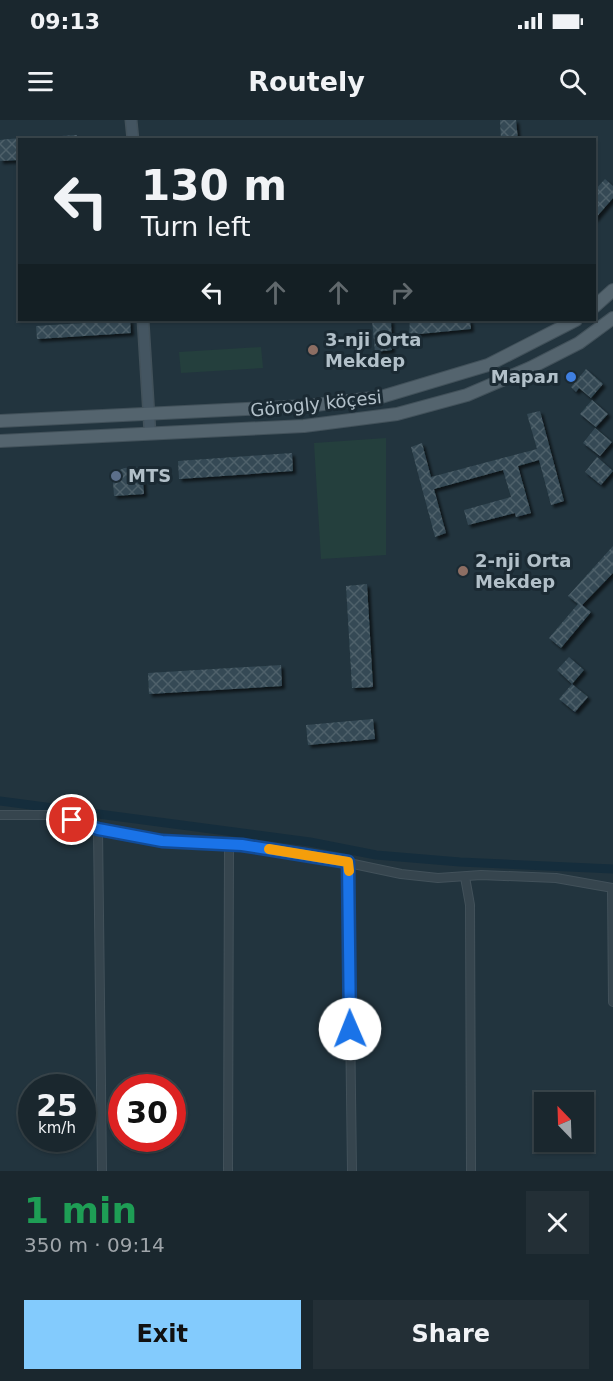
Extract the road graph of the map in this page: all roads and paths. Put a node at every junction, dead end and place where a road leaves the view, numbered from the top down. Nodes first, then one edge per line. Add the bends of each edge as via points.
1 (131, 120) edge
2 (133, 138) edge
3 (613, 290) edge
4 (596, 305) edge
5 (613, 318) edge
6 (143, 321) edge
7 (574, 321) edge
8 (149, 415) junction
9 (0, 421) edge
10 (150, 433) junction
11 (0, 441) edge
12 (0, 815) edge
13 (98, 829) junction
14 (229, 845) junction
15 (348, 862) junction
16 (465, 877) junction
17 (613, 888) edge
18 (613, 1002) edge
19 (102, 1171) edge
20 (228, 1171) edge
21 (351, 1171) edge
22 (471, 1171) edge

1 - 2 street
3 - 4 main road
5 - 10 main road, Görogly köçesi via 578,344 530,368 467,395 397,414 307,426
6 - 8 street
7 - 8 main road, Görogly köçesi via 488,365 381,397 307,406
8 - 9 main road, Görogly köçesi
8 - 10 street
10 - 11 main road, Görogly köçesi
12 - 13 street via 55,815
13 - 14 street via 162,841
13 - 19 street
14 - 15 street
14 - 20 street
15 - 16 street via 401,874
15 - 21 street
16 - 17 street via 556,878
16 - 22 street via 470,905
17 - 18 street

